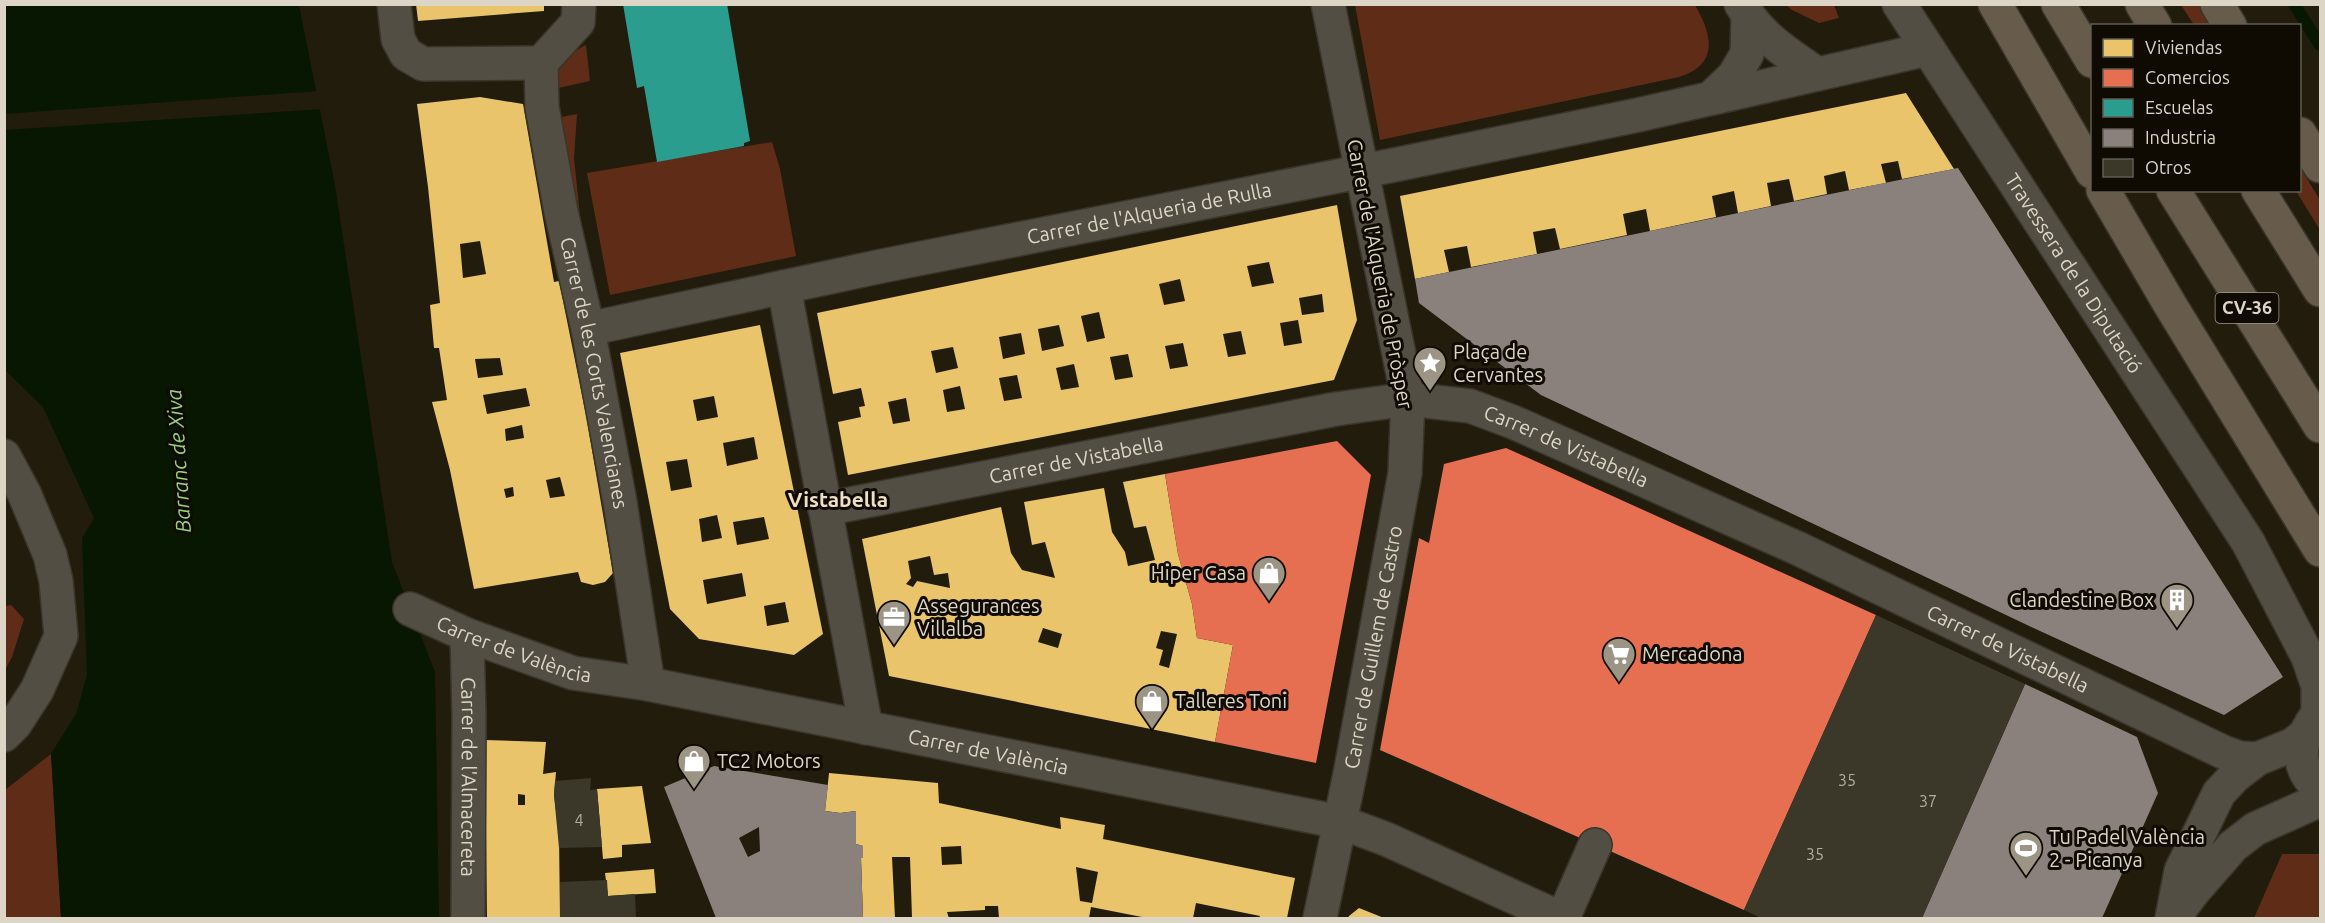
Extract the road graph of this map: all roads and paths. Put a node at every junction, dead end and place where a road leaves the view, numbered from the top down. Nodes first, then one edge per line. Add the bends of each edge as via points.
1 (394, 4) edge
2 (579, 4) edge
3 (1328, 4) edge
4 (1899, 4) edge
5 (1995, 4) edge
6 (2058, 4) edge
7 (2142, 4) edge
8 (2217, 4) edge
9 (1745, 11) edge
10 (2154, 24) edge
11 (2229, 24) edge
12 (1928, 49) junction
13 (2091, 59) edge
14 (542, 63) junction
15 (1817, 74) junction
16 (1712, 98) junction
17 (2301, 136) edge
18 (2320, 166) edge
19 (2091, 170) edge
20 (1361, 171) junction
21 (2104, 192) edge
22 (2174, 192) edge
23 (2259, 192) edge
24 (784, 287) junction
25 (2320, 290) edge
26 (588, 329) junction
27 (1408, 399) junction
28 (2320, 426) edge
29 (7, 459) edge
30 (1405, 473) joint
31 (825, 509) junction
32 (2248, 542) junction
33 (2320, 550) edge
34 (410, 609) dead end
35 (2320, 632) edge
36 (467, 635) junction
37 (648, 684) junction
38 (2312, 725) edge
39 (866, 728) junction
40 (4, 735) edge
41 (2257, 759) junction
42 (2320, 788) edge
43 (2320, 800) edge
44 (1340, 822) junction
45 (1595, 845) dead end
46 (468, 918) edge
47 (1320, 918) edge
48 (1561, 918) edge
49 (2173, 918) edge

1 - 14 street via 398,39 406,54 423,64
2 - 14 street via 578,22
3 - 20 street, Carrer de l'Alqueria de Pròsper
4 - 12 street, Travessera de la Diputació
5 - 19 highway
6 - 13 highway
7 - 10 highway
8 - 11 highway
9 - 15 street via 1767,39
9 - 16 street via 1747,54 1734,76
12 - 15 street, Carrer de l'Alqueria de Rulla
12 - 32 street, Travessera de la Diputació
14 - 26 street, Carrer de les Corts Valencianes via 542,107 558,200
15 - 16 street, Carrer de l'Alqueria de Rulla
16 - 20 street, Carrer de l'Alqueria de Rulla
17 - 18 highway
20 - 24 street, Carrer de l'Alqueria de Rulla
20 - 27 street, Carrer de l'Alqueria de Pròsper
21 - 33 highway
22 - 28 highway, CV-36
23 - 25 highway
24 - 26 street, Carrer de l'Alqueria de Rulla
24 - 31 street
26 - 37 street, Carrer de les Corts Valencianes
27 - 30 street, Carrer de l'Alqueria de Pròsper
27 - 31 street, Carrer de Vistabella via 1336,409
27 - 41 street, Carrer de Vistabella via 1470,406 1500,416 1754,544 2223,752
29 - 40 street via 50,555 61,636 37,690
30 - 44 street, Carrer de Guillem de Castro
31 - 39 street
32 - 35 street, Travessera de la Diputació
32 - 38 street, Travessera de la Diputació via 2308,657 2318,686 2318,713
34 - 36 street, Carrer de València
36 - 37 street, Carrer de València via 573,673
36 - 46 street, Carrer de l'Almacereta
37 - 39 street, Carrer de València
38 - 41 street via 2292,745
38 - 42 street, Travessera de la Diputació via 2301,749 2302,762 2306,774
39 - 44 street, Carrer de València
41 - 49 street via 2219,793 2199,830 2181,871
43 - 49 street via 2255,829 2234,846
44 - 47 street, Carrer de Guillem de Castro
44 - 48 street, Carrer de València
45 - 48 street

